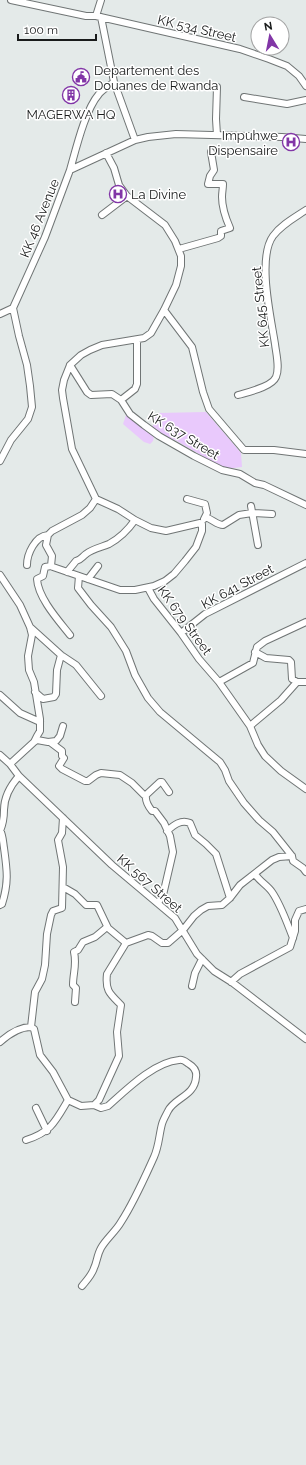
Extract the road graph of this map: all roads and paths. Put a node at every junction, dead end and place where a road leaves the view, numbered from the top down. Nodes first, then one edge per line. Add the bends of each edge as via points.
1 (11, 0) edge
2 (101, 0) edge
3 (99, 17) junction
4 (114, 82) junction
5 (306, 86) edge
6 (217, 87) dead end
7 (244, 97) dead end
8 (306, 100) edge
9 (217, 135) junction
10 (306, 139) edge
11 (135, 140) junction
12 (211, 152) dead end
13 (106, 153) junction
14 (70, 170) junction
15 (127, 196) junction
16 (306, 210) edge
17 (102, 215) dead end
18 (179, 249) junction
19 (13, 308) junction
20 (164, 310) junction
21 (0, 314) edge
22 (137, 340) junction
23 (70, 365) junction
24 (238, 395) dead end
25 (121, 400) junction
26 (306, 454) edge
27 (0, 461) edge
28 (96, 499) junction
29 (187, 499) dead end
30 (306, 505) edge
31 (252, 510) junction
32 (272, 514) dead end
33 (205, 516) junction
34 (135, 520) junction
35 (202, 525) junction
36 (48, 535) junction
37 (258, 545) dead end
38 (306, 563) edge
39 (27, 565) dead end
40 (52, 566) junction
41 (98, 566) dead end
42 (67, 572) junction
43 (0, 575) edge
44 (79, 576) junction
45 (88, 579) junction
46 (148, 588) junction
47 (306, 622) edge
48 (30, 627) junction
49 (181, 633) junction
50 (70, 635) dead end
51 (256, 652) junction
52 (61, 655) junction
53 (219, 682) junction
54 (296, 682) junction
55 (306, 682) edge
56 (35, 692) junction
57 (0, 695) edge
58 (101, 696) dead end
59 (40, 722) junction
60 (63, 726) dead end
61 (250, 726) junction
62 (34, 742) junction
63 (50, 742) junction
64 (0, 755) edge
65 (10, 764) junction
66 (19, 776) junction
67 (306, 789) edge
68 (169, 792) dead end
69 (146, 795) junction
70 (63, 818) junction
71 (0, 831) edge
72 (167, 831) junction
73 (292, 856) junction
74 (306, 872) edge
75 (255, 874) junction
76 (63, 887) junction
77 (230, 898) junction
78 (158, 903) junction
79 (0, 905) edge
80 (306, 909) edge
81 (107, 927) junction
82 (182, 930) junction
83 (293, 938) junction
84 (126, 943) junction
85 (202, 959) junction
86 (231, 982) junction
87 (192, 986) dead end
88 (74, 1002) dead end
89 (31, 1027) junction
90 (306, 1039) edge
91 (0, 1042) edge
92 (68, 1100) junction
93 (94, 1105) junction
94 (36, 1108) dead end
95 (47, 1131) junction
96 (26, 1140) dead end
97 (82, 1286) dead end

1 - 3 street, KK 534 Street
2 - 3 street
3 - 4 street
3 - 5 street, KK 534 Street via 240,49 287,66
4 - 11 street
4 - 14 street via 96,97
6 - 9 street
7 - 8 street via 287,104
9 - 10 street, KK 46 Avenue
9 - 11 street, KK 46 Avenue via 176,134
11 - 13 street, KK 46 Avenue
12 - 18 street via 215,166 208,184 223,184 225,216 230,228 221,231 218,238
13 - 14 street, KK 46 Avenue
13 - 15 street via 119,185
14 - 19 street, KK 46 Avenue via 45,237
15 - 17 street
15 - 18 street via 165,225
16 - 24 street, KK 645 Street via 284,224 272,237 267,248 265,269 277,359 276,377 271,384
18 - 20 street via 181,266 176,285
19 - 21 street
19 - 27 street via 27,365 32,407 28,419 11,440
20 - 22 street via 151,333
20 - 26 street via 192,347 209,409 244,450
22 - 23 street via 102,345 80,355
22 - 25 street via 137,384 135,389
23 - 25 street via 91,395 112,394
23 - 28 street via 62,390 72,449
25 - 30 street, KK 637 Street via 130,414 144,425 194,456
28 - 34 street
28 - 36 street via 82,515
29 - 33 street via 205,504
31 - 32 street
31 - 33 street via 223,526
31 - 37 street
33 - 35 street
34 - 35 street via 151,528 166,531 200,522
34 - 42 street via 126,532 110,544 85,554
35 - 46 street via 196,547 185,561 165,581
36 - 39 street via 42,536 33,545
36 - 40 street via 46,545 52,556
38 - 49 street, KK 641 Street via 205,614
40 - 42 street, KK 679 Street
40 - 50 street via 45,567 43,576 37,579 38,585 51,611
41 - 45 street
42 - 44 street, KK 679 Street
43 - 48 street via 20,605
44 - 45 street, KK 679 Street
44 - 73 street via 78,588 111,627 126,651 135,675 148,698 160,712 220,762 244,803 273,832
45 - 46 street, KK 679 Street via 126,591
46 - 49 street, KK 679 Street
47 - 51 street via 265,641 257,647
48 - 52 street
48 - 56 street via 32,635 28,656 29,670
49 - 53 street, KK 679 Street
51 - 53 street via 253,663
51 - 54 street via 266,658 289,660 292,678
52 - 56 street via 54,698 43,699
52 - 58 street via 76,665
53 - 61 street, KK 679 Street
54 - 55 street
54 - 61 street
56 - 59 street
57 - 59 street via 20,713
59 - 62 street via 40,731
60 - 63 street via 56,741
61 - 67 street, KK 679 Street via 265,756
62 - 63 street
62 - 65 street
63 - 69 street via 62,751 64,758 59,766 62,769 88,781 101,773 120,775
64 - 65 street, KK 567 Street
65 - 66 street, KK 567 Street
66 - 70 street, KK 567 Street
66 - 71 street via 4,805 4,820
68 - 69 street via 160,782
69 - 72 street via 149,808 155,811
70 - 76 street via 58,843 64,867
70 - 78 street, KK 567 Street via 112,865
71 - 79 street via 8,874 5,895
72 - 77 street via 180,822 190,823 195,835 216,854
72 - 78 street via 173,852
73 - 74 street via 293,861
73 - 75 street via 272,860
75 - 77 street via 240,885
75 - 83 street via 271,892
76 - 81 street via 86,905 97,905
76 - 89 street via 62,908 53,911 51,915 45,965 42,979 35,992
77 - 82 street via 222,905 208,906 201,910
78 - 82 street, KK 567 Street via 175,918
80 - 83 street via 296,914
81 - 84 street
81 - 88 street via 96,937 83,942 74,952
82 - 84 street via 166,944 148,935
82 - 85 street, KK 567 Street
83 - 86 street via 290,947 240,974
84 - 93 street via 107,974 110,995 121,1005 117,1032 119,1056 99,1100
85 - 86 street, KK 567 Street
85 - 87 street
86 - 90 street, KK 567 Street
89 - 91 street via 16,1030
89 - 92 street via 34,1029 40,1055 53,1072
92 - 93 street via 81,1106
92 - 95 street
93 - 97 street via 101,1108 108,1106 144,1076 166,1063 183,1060 196,1071 196,1079 190,1091 170,1108 162,1124 158,1146 142,1182 121,1223 101,1248 94,1268
94 - 95 street
95 - 96 street

